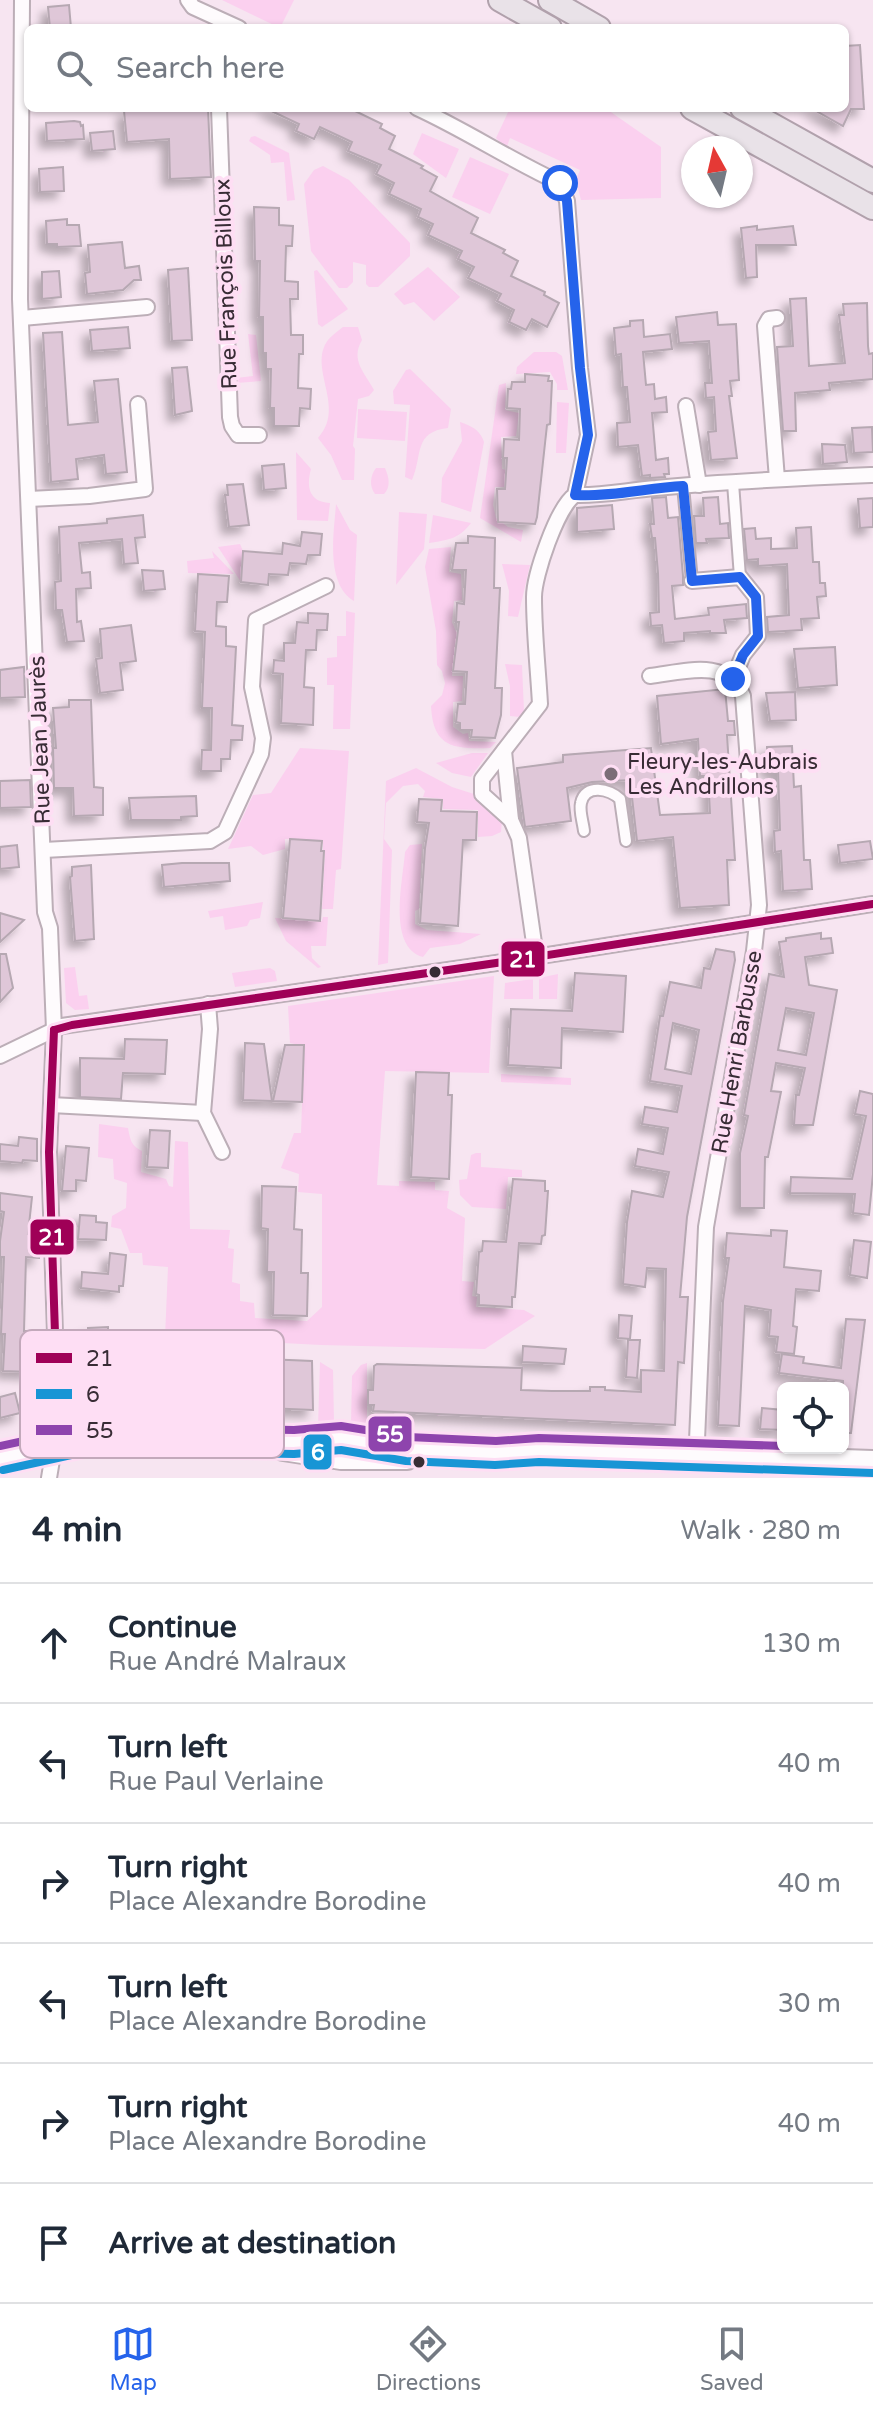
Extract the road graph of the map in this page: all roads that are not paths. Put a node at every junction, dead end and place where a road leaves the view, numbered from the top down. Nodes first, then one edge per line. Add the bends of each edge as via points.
1 (22, 0) edge
2 (188, 0) edge
3 (500, 0) edge
4 (550, 0) edge
5 (221, 24) edge
6 (543, 24) edge
7 (592, 24) edge
8 (219, 112) edge
9 (426, 112) edge
10 (699, 112) edge
11 (749, 112) edge
12 (873, 181) edge
13 (873, 208) edge
14 (147, 307) dead end
15 (22, 318) junction
16 (777, 318) dead end
17 (138, 404) dead end
18 (686, 406) dead end
19 (259, 435) dead end
20 (873, 475) edge
21 (777, 479) junction
22 (733, 483) junction
23 (699, 485) junction
24 (683, 486) junction
25 (575, 495) junction
26 (29, 499) junction
27 (740, 577) junction
28 (692, 581) joint
29 (326, 586) dead end
30 (650, 676) dead end
31 (733, 679) junction
32 (504, 751) junction
33 (511, 820) junction
34 (584, 831) dead end
35 (626, 841) dead end
36 (44, 850) junction
37 (873, 904) edge
38 (757, 922) junction
39 (536, 957) junction
40 (208, 1004) junction
41 (54, 1030) junction
42 (0, 1056) edge
43 (51, 1105) junction
44 (203, 1113) junction
45 (222, 1152) dead end
46 (55, 1330) edge
47 (284, 1450) edge
48 (20, 1453) edge
49 (0, 1458) edge
50 (53, 1458) edge
51 (696, 1460) junction
52 (873, 1461) edge
53 (873, 1470) edge
54 (49, 1478) edge

1 - 15 street, Rue Jean Jaurès
2 - 5 street
3 - 6 main road
4 - 7 main road
8 - 19 street, Rue François Billoux via 230,417 238,435
9 - 25 street via 560,183 567,201 588,435
10 - 13 main road
11 - 12 main road
14 - 15 street
15 - 26 street, Rue Jean Jaurès
16 - 21 street via 765,326
17 - 26 street via 145,489
18 - 23 street
20 - 21 street
21 - 22 street
22 - 23 street
22 - 27 street
23 - 24 street
24 - 25 street
24 - 28 street
25 - 32 street via 557,517 534,594 540,704
26 - 36 street, Rue Jean Jaurès
27 - 28 street
27 - 31 street via 756,597 758,636
29 - 36 street via 256,620 252,687 263,738 261,754 225,832 210,841
30 - 31 street via 706,669
31 - 38 street, Rue Henri Barbusse via 743,696
32 - 33 street
32 - 33 street via 482,779 482,794
33 - 39 street via 519,838
34 - 35 street via 584,797 590,791 609,791 620,799
36 - 41 street, Rue Jean Jaurès
37 - 38 street
38 - 39 street
38 - 51 street, Rue Henri Barbusse via 706,1227
39 - 40 street
40 - 41 street
40 - 44 street
41 - 42 street
41 - 43 street, Rue Jean Jaurès
43 - 44 street
43 - 46 street, Rue Jean Jaurès
44 - 45 street
47 - 51 main road via 341,1459
48 - 49 main road
50 - 54 street, Rue Jean Jaurès
51 - 52 main road
51 - 53 main road

